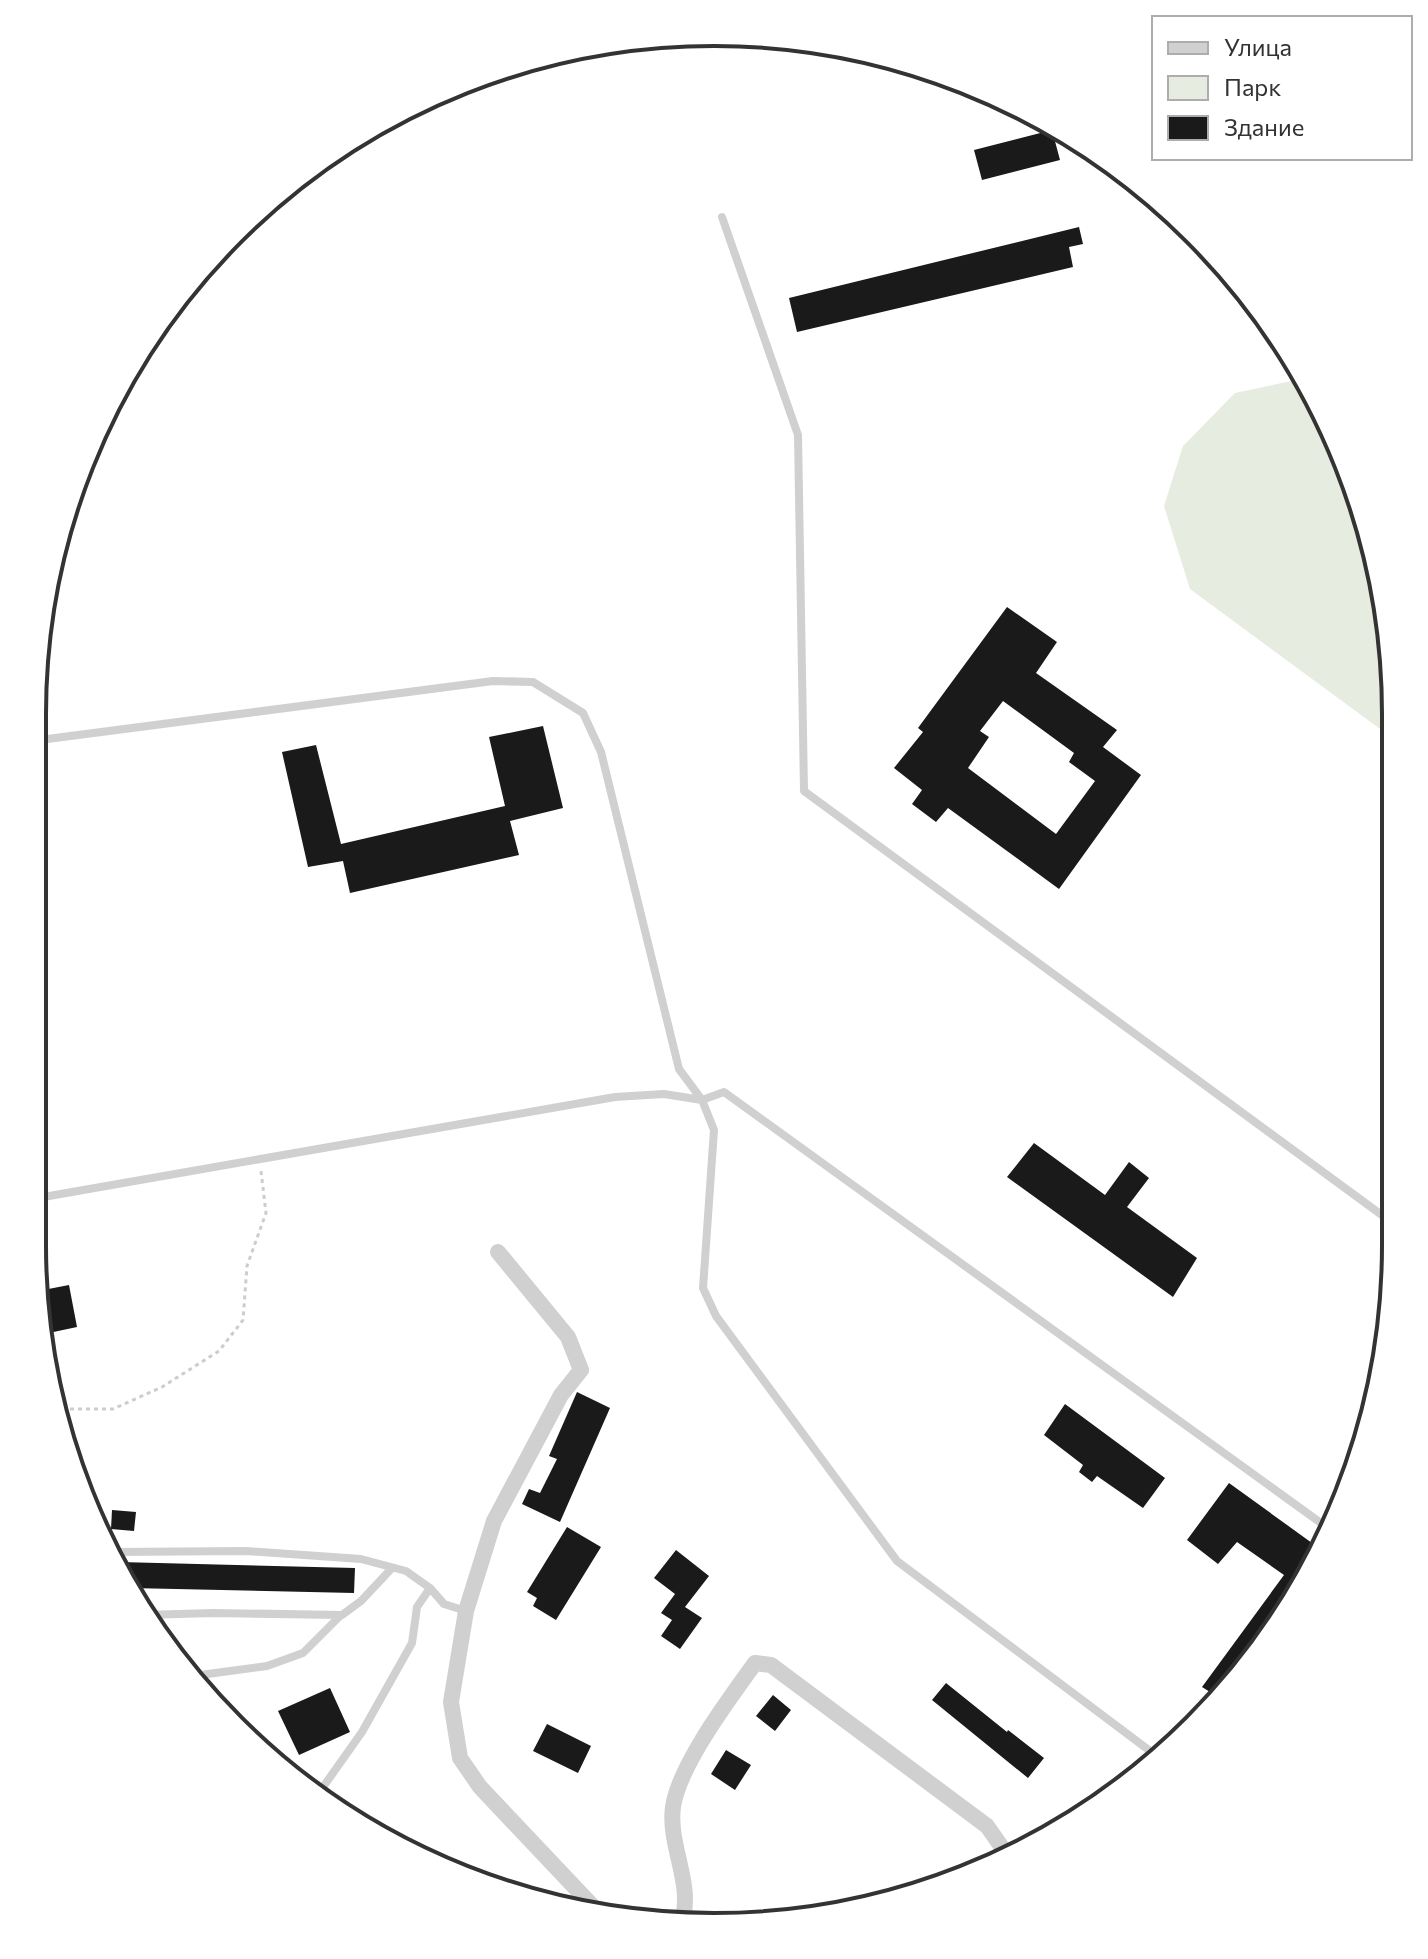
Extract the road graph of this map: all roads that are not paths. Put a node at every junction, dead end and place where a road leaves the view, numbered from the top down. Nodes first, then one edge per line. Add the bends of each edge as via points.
1 (722, 217) dead end
2 (46, 739) edge
3 (702, 1100) junction
4 (46, 1197) edge
5 (1382, 1215) edge
6 (498, 1252) dead end
7 (1321, 1523) edge
8 (121, 1552) edge
9 (392, 1568) junction
10 (430, 1588) junction
11 (466, 1611) junction
12 (158, 1615) edge
13 (342, 1615) junction
14 (203, 1675) edge
15 (1150, 1751) edge
16 (323, 1786) edge
17 (1002, 1847) edge
18 (587, 1901) edge
19 (684, 1912) edge

1 - 5 lane via 798,435 804,791
2 - 3 lane via 493,681 533,682 583,713 601,752 679,1069
3 - 4 lane via 664,1094 615,1097
3 - 7 lane via 724,1092
3 - 15 lane via 714,1130 703,1288 716,1316 897,1561
6 - 11 street via 568,1337 581,1370 561,1395 494,1521
8 - 9 lane via 246,1551 361,1559
9 - 10 lane
9 - 13 lane
10 - 11 lane via 444,1604
10 - 16 lane via 417,1607 412,1643 362,1732
11 - 18 street via 451,1702 460,1758 480,1787
12 - 13 lane
13 - 14 lane via 303,1653 267,1666
17 - 19 street via 987,1826 771,1665 755,1663 688,1767 673,1808

